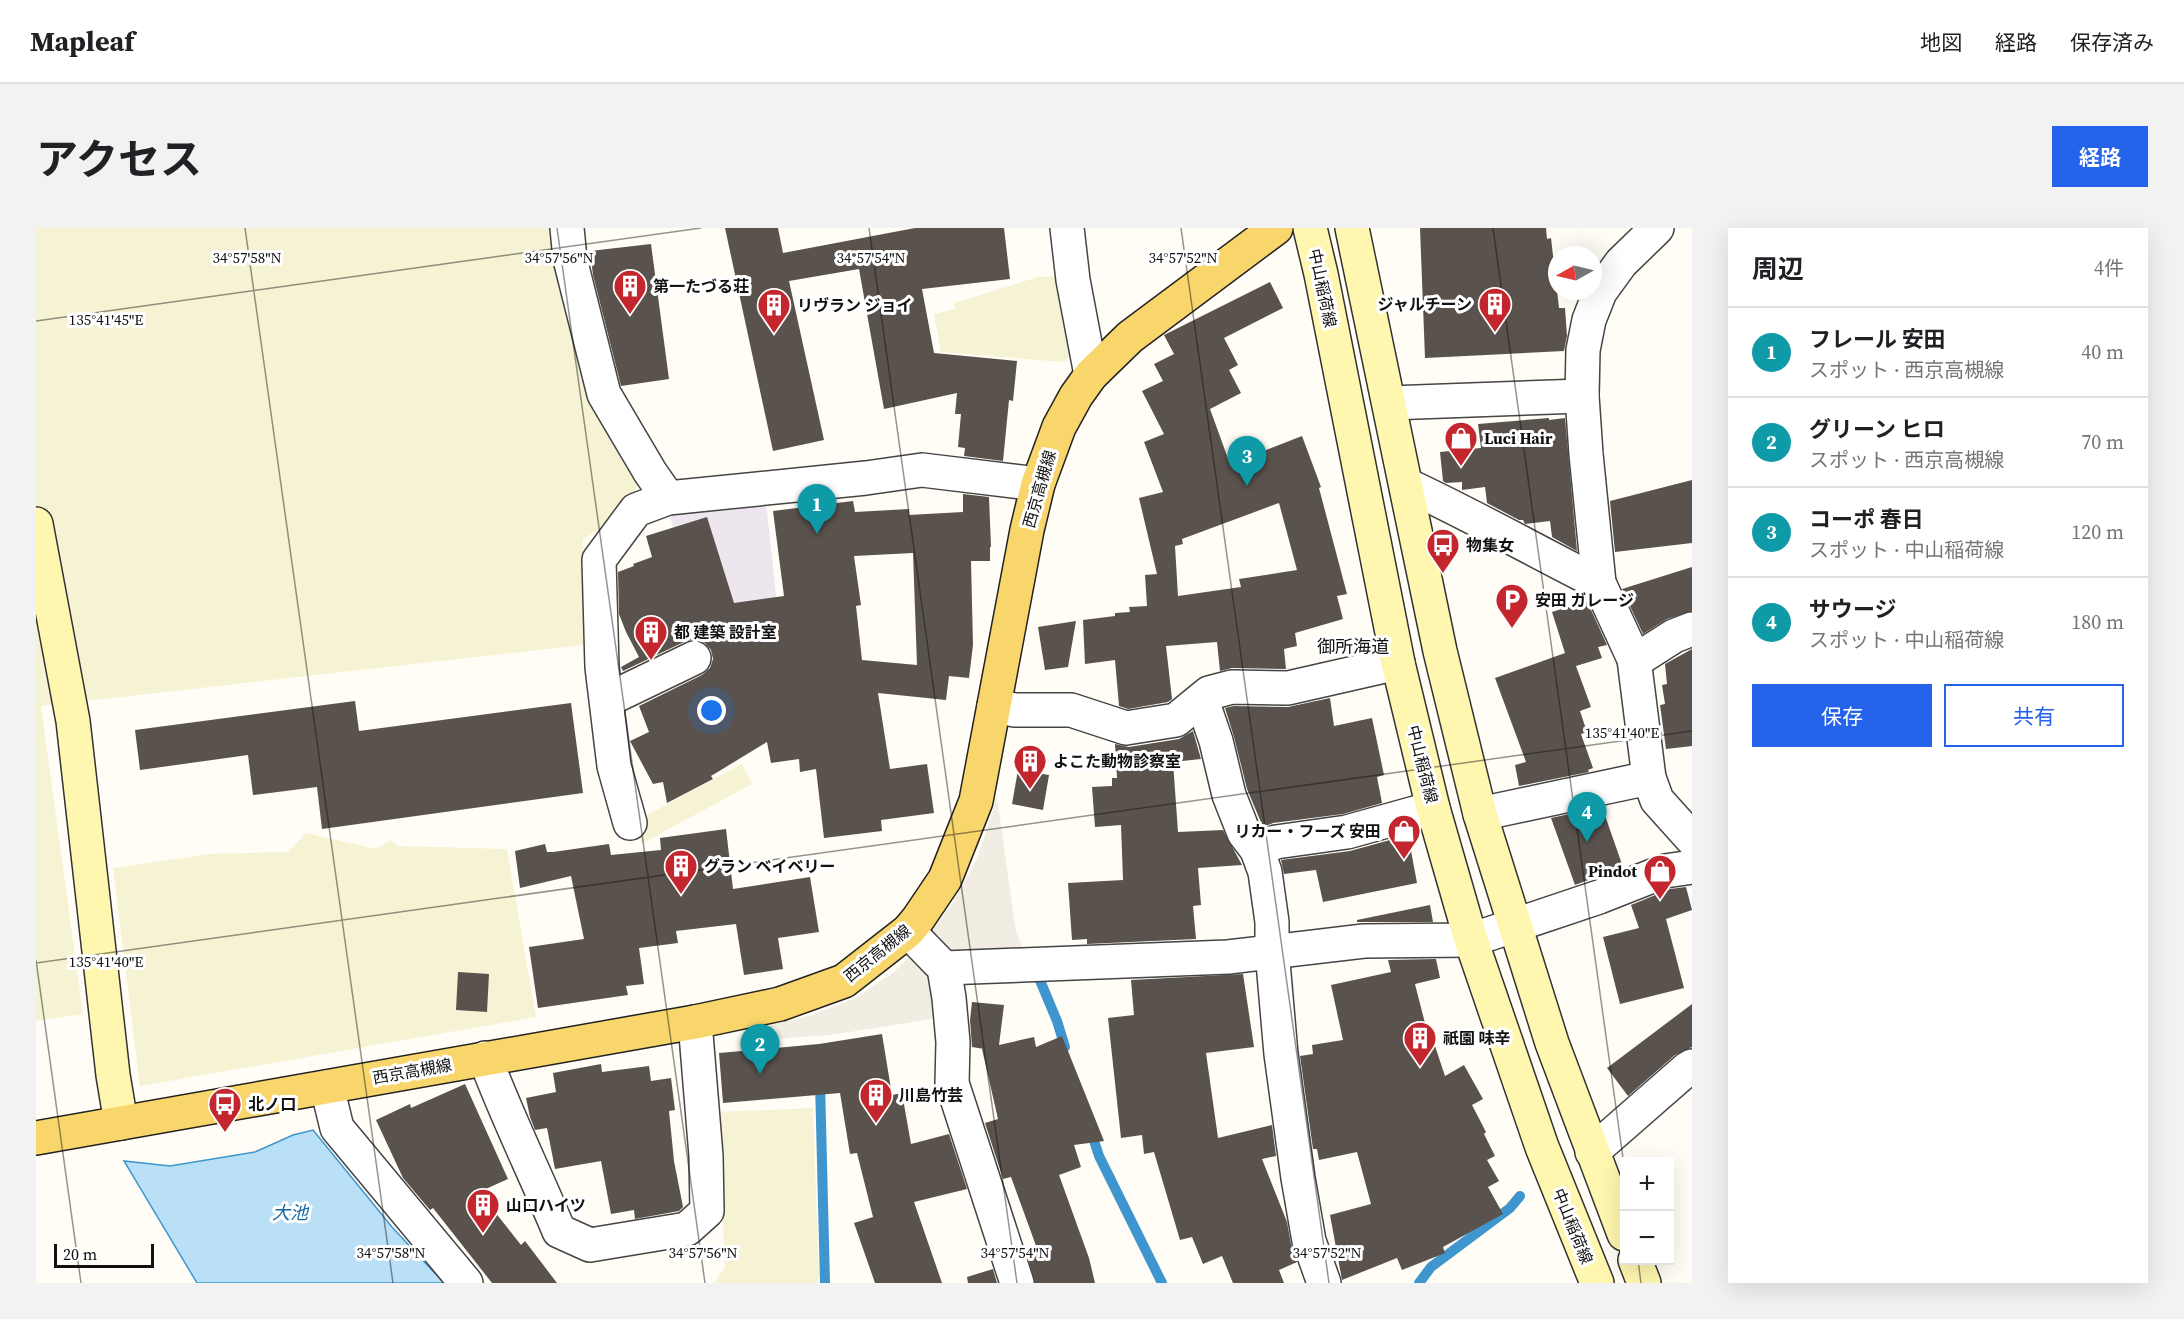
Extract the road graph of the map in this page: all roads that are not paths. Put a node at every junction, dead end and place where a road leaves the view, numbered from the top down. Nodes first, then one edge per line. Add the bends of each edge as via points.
1 (567, 228) edge
2 (1067, 228) edge
3 (1276, 228) edge
4 (1310, 228) edge
5 (1352, 228) edge
6 (1657, 228) edge
7 (1091, 375) junction
8 (1582, 396) junction
9 (1389, 403) junction
10 (1038, 484) junction
11 (1407, 485) junction
12 (668, 498) junction
13 (36, 525) edge
14 (1599, 583) junction
15 (1692, 629) edge
16 (694, 658) dead end
17 (1634, 659) junction
18 (1398, 663) junction
19 (607, 700) junction
20 (1202, 700) junction
21 (994, 706) junction
22 (1649, 778) junction
23 (1433, 808) junction
24 (1480, 814) junction
25 (630, 823) dead end
26 (1692, 839) edge
27 (1257, 850) junction
28 (1692, 867) edge
29 (1515, 926) junction
30 (908, 931) junction
31 (1471, 940) junction
32 (1272, 951) junction
33 (944, 968) junction
34 (695, 1022) junction
35 (485, 1058) junction
36 (1692, 1066) edge
37 (327, 1087) junction
38 (121, 1123) junction
39 (36, 1138) edge
40 (1592, 1152) junction
41 (1620, 1224) edge
42 (1637, 1265) edge
43 (466, 1283) edge
44 (1017, 1283) edge
45 (1324, 1283) edge
46 (1597, 1283) edge
47 (1644, 1283) edge

1 - 12 street via 570,259 604,394
2 - 7 street
3 - 7 main road, 西京高槻線 via 1130,337
4 - 18 main road, 中山稲荷線
5 - 9 main road
6 - 8 street via 1621,263 1600,292 1583,350
7 - 10 main road, 西京高槻線 via 1059,427
8 - 9 street
8 - 14 street
9 - 11 main road
10 - 12 street via 922,470
10 - 21 main road, 西京高槻線
11 - 14 street
11 - 24 main road via 1440,651
12 - 19 street via 636,510 599,560 602,667
13 - 38 main road via 73,721
14 - 17 street
15 - 17 street
16 - 19 street
17 - 22 street
18 - 20 street via 1288,688 1232,687 1209,693
18 - 23 main road, 中山稲荷線
19 - 25 street via 614,766
20 - 21 street via 1176,720 1126,728 1071,710
20 - 27 street via 1229,795 1244,833
21 - 30 main road, 西京高槻線 via 976,801 945,879
22 - 24 street
22 - 26 street via 1657,800
23 - 27 street via 1347,832 1276,842
23 - 31 main road, 中山稲荷線
24 - 29 main road
27 - 32 street via 1266,872
28 - 29 street via 1665,871
29 - 31 street
29 - 40 main road
30 - 33 street
30 - 34 main road, 西京高槻線 via 844,981 780,1004
31 - 32 street via 1364,941
31 - 46 main road, 中山稲荷線 via 1542,1147
32 - 33 street via 1228,957
32 - 45 street via 1298,1178 1309,1241
33 - 44 street via 953,1042 952,1083
34 - 35 main road, 西京高槻線
34 - 35 street via 707,1211 687,1229 590,1245 559,1231
35 - 37 main road, 西京高槻線
36 - 40 street
37 - 38 main road, 西京高槻線
37 - 43 street via 337,1128
38 - 39 main road, 西京高槻線
40 - 41 main road
42 - 47 main road

